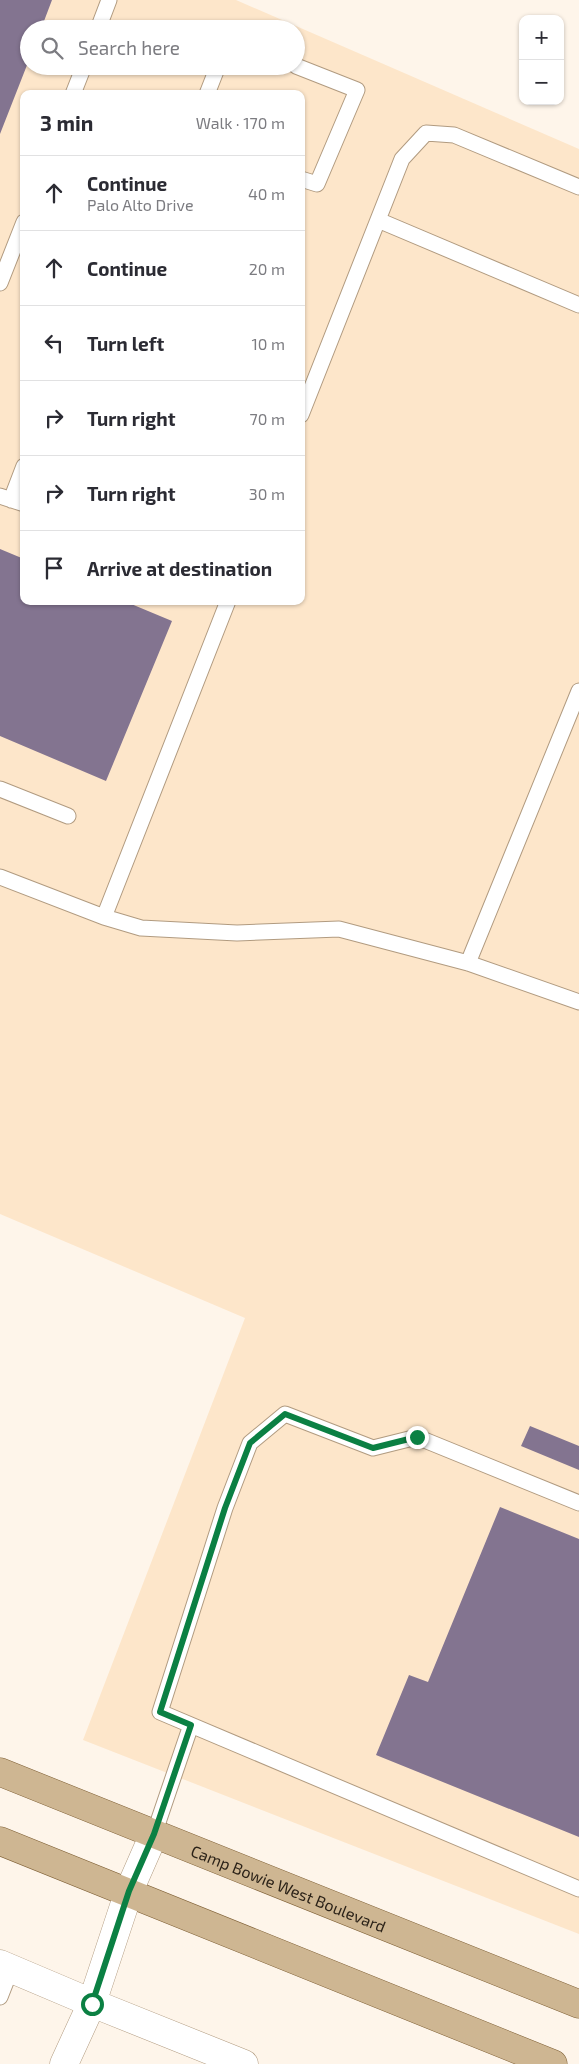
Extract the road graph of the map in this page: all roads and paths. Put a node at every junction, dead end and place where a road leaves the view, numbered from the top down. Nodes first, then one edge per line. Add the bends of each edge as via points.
1 (109, 0) edge
2 (101, 20) edge
3 (305, 70) edge
4 (80, 75) edge
5 (214, 75) edge
6 (75, 90) edge
7 (209, 90) edge
8 (305, 180) edge
9 (579, 187) edge
10 (378, 220) junction
11 (20, 232) edge
12 (0, 283) edge
13 (579, 305) edge
14 (305, 406) edge
15 (20, 477) edge
16 (12, 500) edge
17 (226, 605) edge
18 (579, 691) edge
19 (0, 789) edge
20 (68, 816) dead end
21 (0, 877) edge
22 (104, 917) junction
23 (468, 963) junction
24 (579, 1002) edge
25 (579, 1504) edge
26 (191, 1725) junction
27 (0, 1772) edge
28 (154, 1834) junction
29 (0, 1840) edge
30 (579, 1889) edge
31 (129, 1891) junction
32 (6, 1966) edge
33 (0, 1997) edge
34 (92, 2004) junction
35 (579, 2004) edge
36 (64, 2064) edge
37 (244, 2064) edge
38 (552, 2064) edge

1 - 2 lane
3 - 8 lane via 356,90 317,184
4 - 6 lane
5 - 7 lane
9 - 10 lane via 454,135 426,133 402,159
10 - 13 lane
10 - 14 lane
11 - 12 lane
15 - 16 lane
17 - 22 lane
18 - 23 lane
19 - 20 lane
21 - 22 lane
22 - 23 lane via 141,928 237,933 339,929
23 - 24 lane
25 - 26 lane via 417,1437 373,1448 285,1414 250,1443 225,1508 160,1712
26 - 28 lane
26 - 30 lane
27 - 28 main road, Camp Bowie West Boulevard
28 - 31 street
28 - 35 main road, Camp Bowie West Boulevard
29 - 31 main road
31 - 34 street
31 - 38 main road
32 - 33 lane
32 - 34 street
34 - 36 street
34 - 37 street

